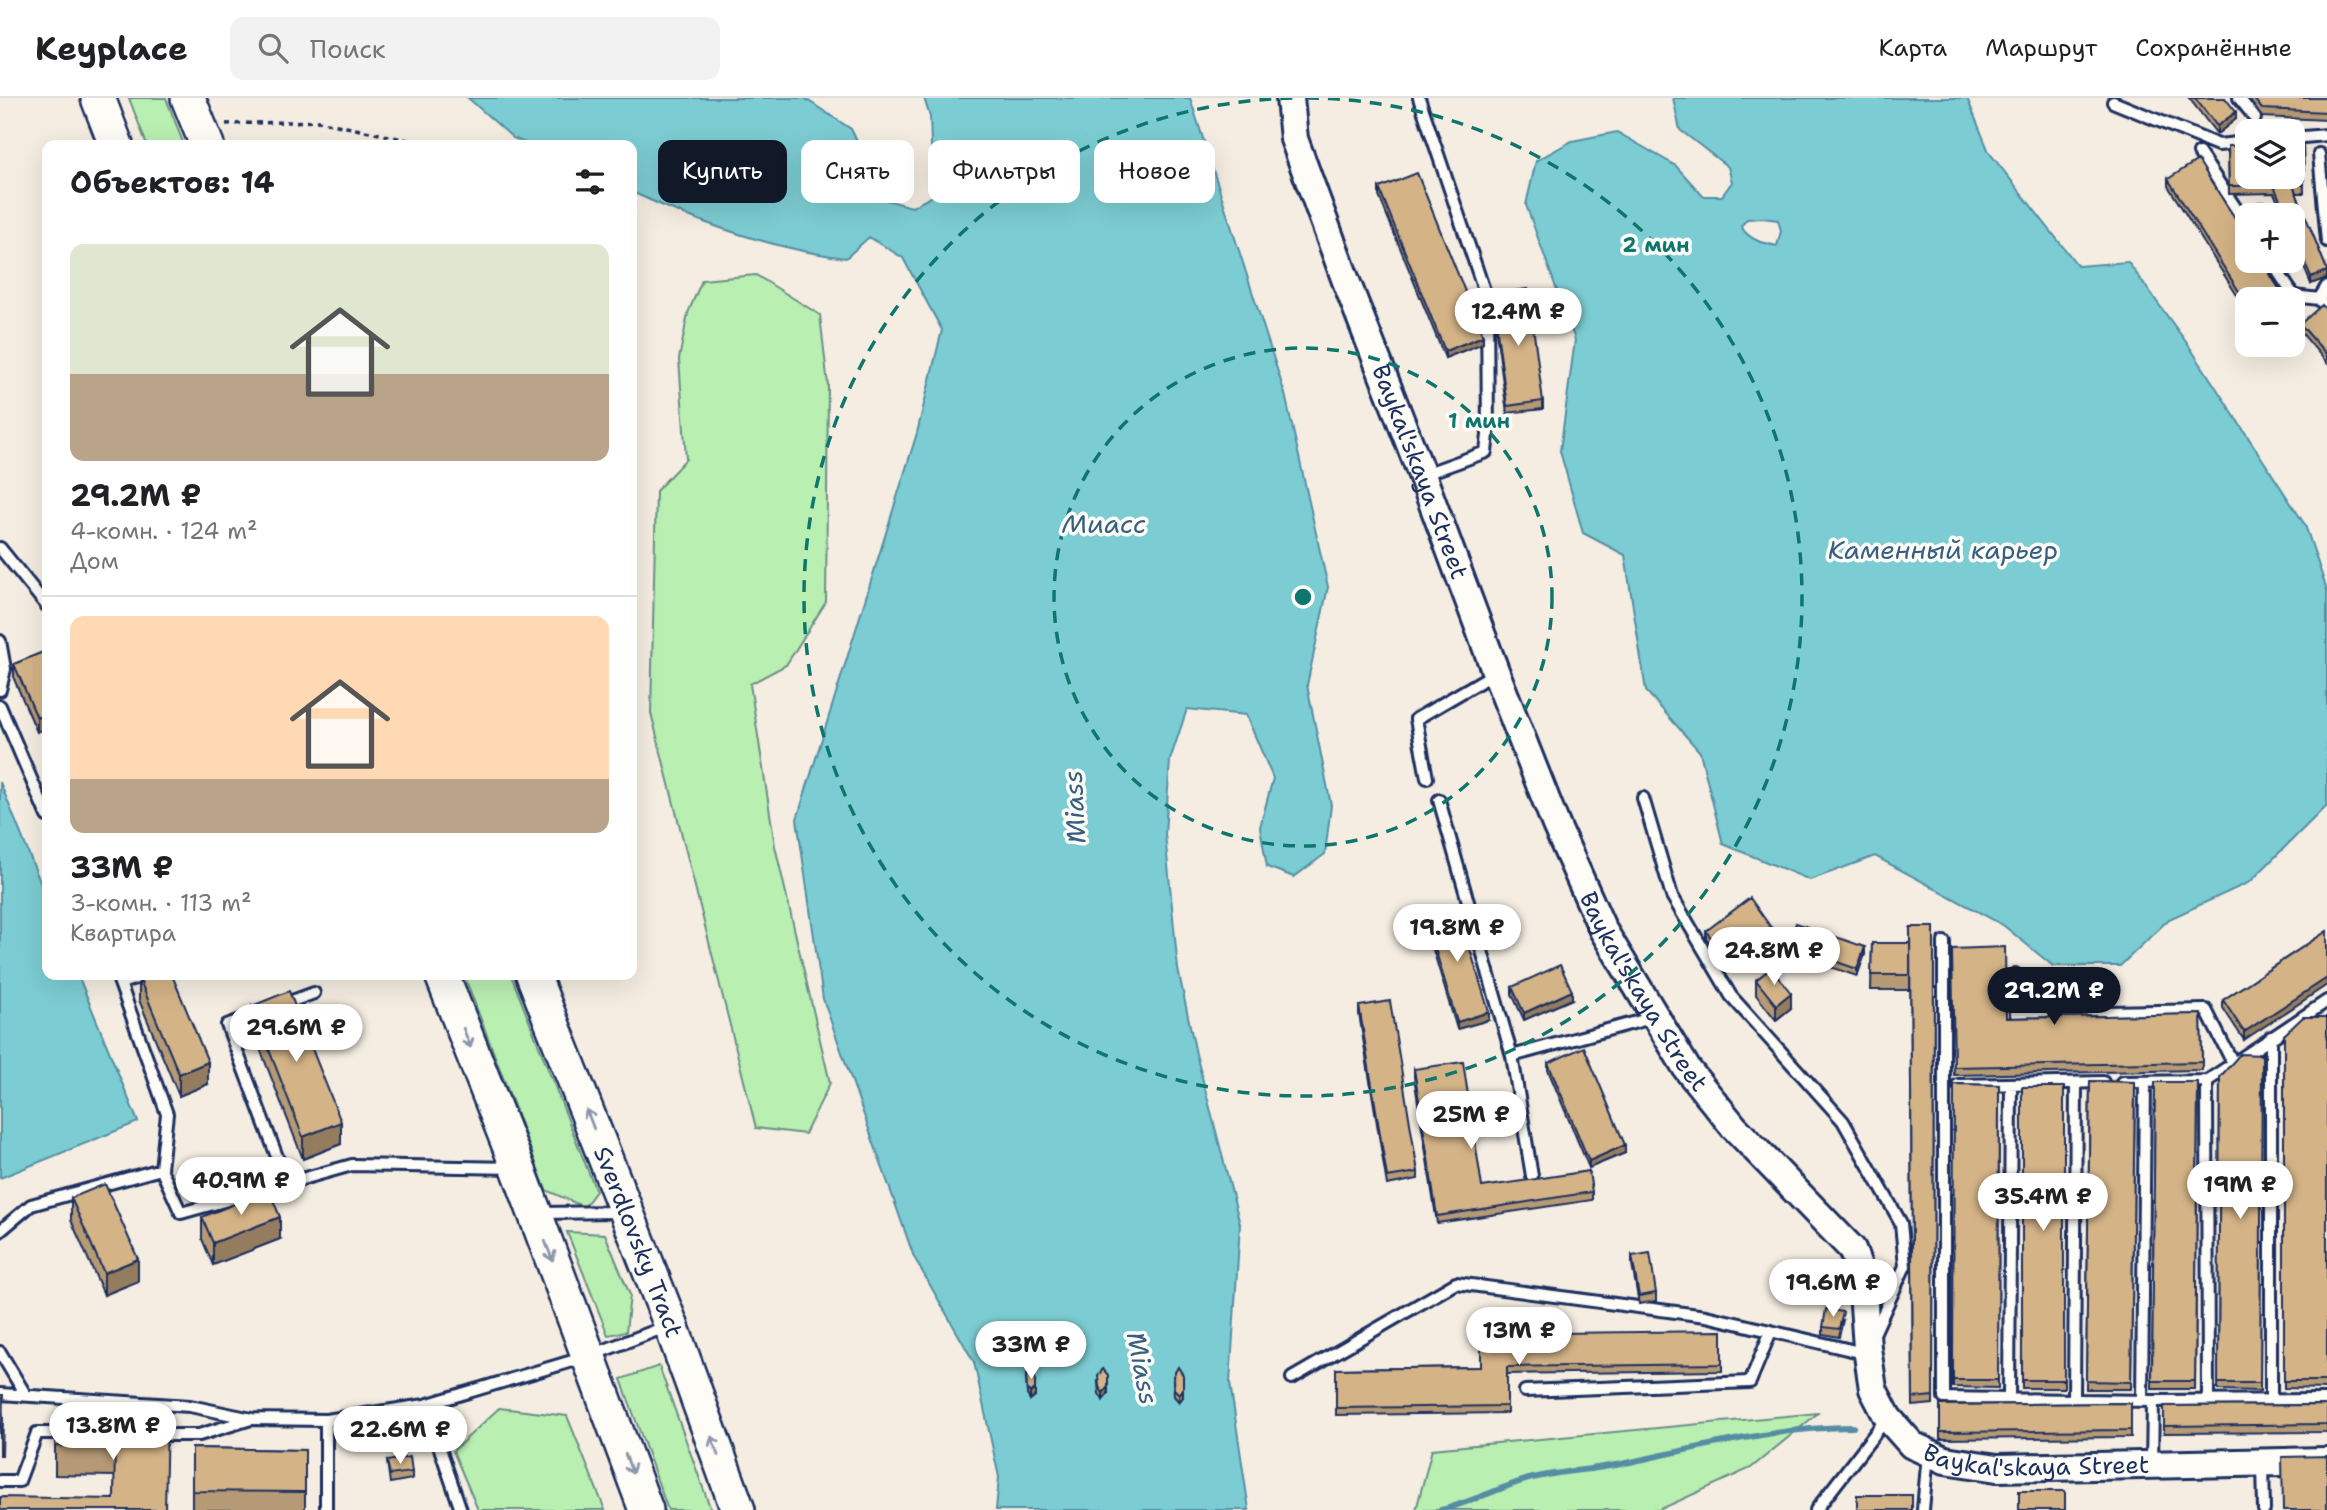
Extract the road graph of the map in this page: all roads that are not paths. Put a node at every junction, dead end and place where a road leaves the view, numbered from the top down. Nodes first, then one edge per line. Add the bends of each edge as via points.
1 (98, 98) edge
2 (1290, 98) edge
3 (1419, 98) edge
4 (2239, 98) edge
5 (2113, 102) dead end
6 (2255, 118) dead end
7 (2327, 135) edge
8 (2305, 137) edge
9 (114, 140) edge
10 (2235, 143) edge
11 (2199, 153) dead end
12 (2319, 154) dead end
13 (2235, 207) edge
14 (2327, 241) edge
15 (2279, 273) edge
16 (2327, 286) edge
17 (2319, 299) junction
18 (2327, 309) edge
19 (1422, 475) junction
20 (0, 548) edge
21 (42, 600) edge
22 (0, 641) edge
23 (1496, 673) junction
24 (0, 690) edge
25 (0, 706) edge
26 (1427, 778) dead end
27 (1643, 798) dead end
28 (1439, 800) dead end
29 (42, 804) edge
30 (1944, 942) dead end
31 (2015, 974) dead end
32 (119, 980) edge
33 (444, 980) edge
34 (535, 980) edge
35 (314, 993) dead end
36 (2327, 1001) edge
37 (1656, 1017) junction
38 (2271, 1037) junction
39 (1512, 1056) junction
40 (2233, 1063) junction
41 (2207, 1081) junction
42 (2145, 1082) junction
43 (2076, 1083) junction
44 (2011, 1084) junction
45 (1944, 1085) junction
46 (518, 1168) junction
47 (161, 1169) junction
48 (1532, 1176) edge
49 (287, 1184) junction
50 (626, 1212) junction
51 (534, 1213) junction
52 (0, 1231) edge
53 (671, 1325) junction
54 (1771, 1331) junction
55 (1867, 1351) junction
56 (0, 1352) edge
57 (589, 1356) junction
58 (1292, 1378) dead end
59 (1525, 1391) dead end
60 (0, 1394) edge
61 (25, 1394) junction
62 (2009, 1399) junction
63 (2074, 1400) junction
64 (2272, 1400) junction
65 (2327, 1400) edge
66 (2148, 1401) junction
67 (2208, 1401) junction
68 (425, 1405) junction
69 (1888, 1418) junction
70 (252, 1419) junction
71 (326, 1420) junction
72 (77, 1433) edge
73 (145, 1434) edge
74 (1928, 1453) junction
75 (2327, 1461) edge
76 (2263, 1463) junction
77 (2152, 1465) junction
78 (0, 1481) edge
79 (326, 1510) edge
80 (461, 1510) edge
81 (646, 1510) edge
82 (738, 1510) edge
83 (1816, 1510) edge
84 (1923, 1510) edge
85 (2264, 1510) edge

1 - 9 main road
2 - 19 street, Baykal'skaya Street via 1294,139
3 - 19 lane via 1487,299 1486,452
4 - 6 lane
5 - 10 lane via 2218,145
7 - 8 lane
11 - 13 lane
12 - 14 lane
15 - 17 lane via 2294,296
16 - 17 lane
17 - 18 lane
19 - 23 street, Baykal'skaya Street
20 - 21 lane
22 - 24 lane via 5,669
23 - 26 lane via 1416,719
23 - 37 street, Baykal'skaya Street via 1603,929
25 - 29 lane
27 - 55 lane via 1672,896 1731,996 1843,1121 1901,1223 1905,1266
28 - 39 lane
30 - 45 lane
31 - 40 lane via 2016,1014 2206,1010
32 - 47 lane via 167,1114
33 -> 46 main road
50 -> 34 main road, Sverdlovsky Tract
35 - 49 lane via 227,1025
36 - 38 lane
37 - 39 lane
37 - 55 street, Baykal'skaya Street via 1687,1069 1734,1127 1852,1249 1862,1277
38 - 40 lane
38 - 64 lane
39 - 48 lane
40 - 41 lane
41 - 42 lane
41 - 67 lane
42 - 43 lane
42 - 66 lane
43 - 44 lane
43 - 63 lane
44 - 45 lane
44 - 62 lane
45 - 62 lane via 1944,1398
46 - 49 lane via 352,1165
46 - 51 main road
47 - 49 lane via 181,1213
47 - 52 lane via 31,1205
50 - 51 lane
50 - 53 main road, Sverdlovsky Tract
51 -> 57 main road
53 - 57 lane
82 -> 53 main road, Sverdlovsky Tract
54 - 55 lane
54 - 58 lane via 1706,1316 1457,1283
54 - 59 lane via 1750,1382
55 - 69 street, Baykal'skaya Street via 1873,1389
56 - 61 lane
57 - 68 lane
57 -> 81 main road
60 - 61 lane
61 - 70 lane via 190,1406
62 - 63 lane
63 - 66 lane
64 - 65 lane
64 - 67 lane
66 - 67 lane
66 - 77 lane
68 - 71 lane
68 - 80 lane
69 - 74 street, Baykal'skaya Street via 1912,1446
69 - 83 lane
70 - 71 lane
70 - 73 lane via 199,1435
71 - 79 lane
72 - 78 lane via 37,1433 19,1481
74 - 77 street, Baykal'skaya Street via 1997,1468
74 - 84 lane
75 - 76 street, Baykal'skaya Street
76 - 77 street, Baykal'skaya Street
76 - 85 lane

